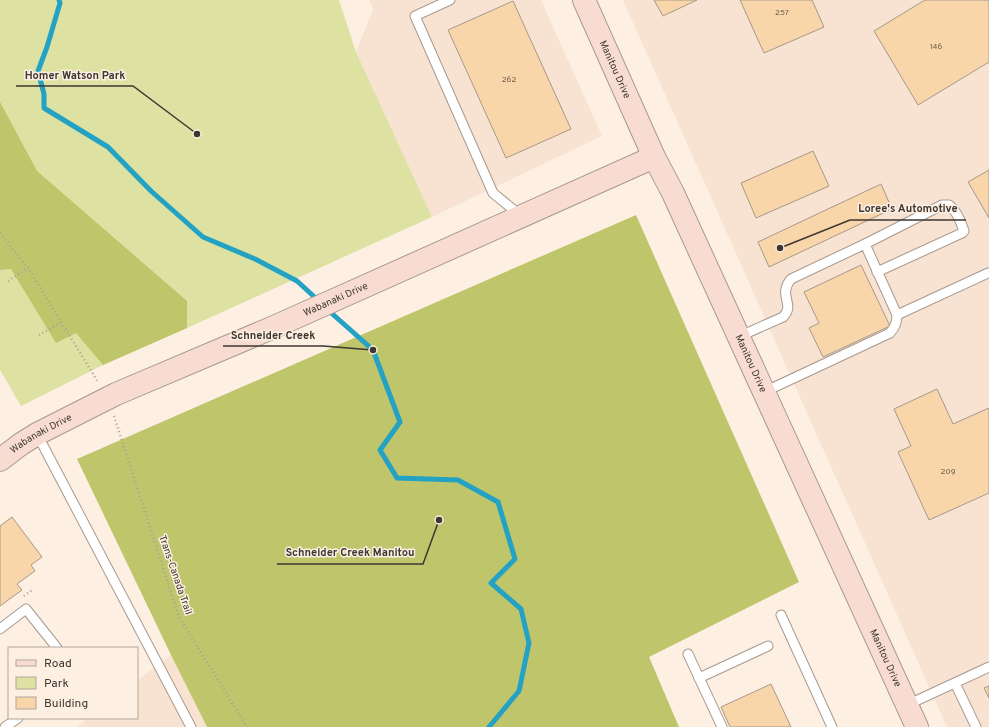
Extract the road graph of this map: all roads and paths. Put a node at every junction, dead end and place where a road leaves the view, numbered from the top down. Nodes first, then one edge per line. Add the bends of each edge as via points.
1 (450, 0) edge
2 (584, 0) edge
3 (654, 157) junction
4 (521, 216) junction
5 (0, 233) edge
6 (865, 244) junction
7 (28, 268) junction
8 (877, 272) junction
9 (988, 273) dead end
10 (8, 281) dead end
11 (897, 315) junction
12 (62, 322) junction
13 (39, 335) dead end
14 (738, 337) junction
15 (98, 382) dead end
16 (764, 392) junction
17 (114, 416) dead end
18 (37, 434) junction
19 (0, 460) edge
20 (780, 615) dead end
21 (0, 629) edge
22 (768, 646) dead end
23 (57, 647) edge
24 (688, 654) dead end
25 (989, 667) edge
26 (699, 678) junction
27 (955, 683) junction
28 (907, 705) junction
29 (17, 719) edge
30 (5, 727) edge
31 (191, 727) edge
32 (247, 727) edge
33 (722, 727) edge
34 (832, 727) edge
35 (917, 727) edge
36 (976, 727) edge

1 - 4 lane via 415,16 493,193
2 - 3 main road, Manitou Drive
3 - 4 main road, Wabanaki Drive
3 - 14 main road, Manitou Drive
4 - 18 main road, Wabanaki Drive via 274,327 116,394
5 - 7 path
6 - 8 lane
6 - 8 lane via 942,205 952,207 962,226 962,233
6 - 14 lane via 790,279 784,292 788,305 783,318
7 - 10 path
7 - 12 path
8 - 11 lane
9 - 11 lane
11 - 16 lane via 897,322 890,333
12 - 13 path
12 - 15 path
14 - 16 main road, Manitou Drive
16 - 28 main road, Manitou Drive
17 - 32 path, Trans-Canada Trail via 179,617
18 - 19 main road, Wabanaki Drive
18 - 31 lane
20 - 34 lane
21 - 23 lane via 26,609
22 - 26 lane
24 - 26 lane
25 - 27 lane
26 - 33 lane
27 - 28 lane
27 - 36 lane
28 - 35 main road, Manitou Drive
29 - 30 lane

